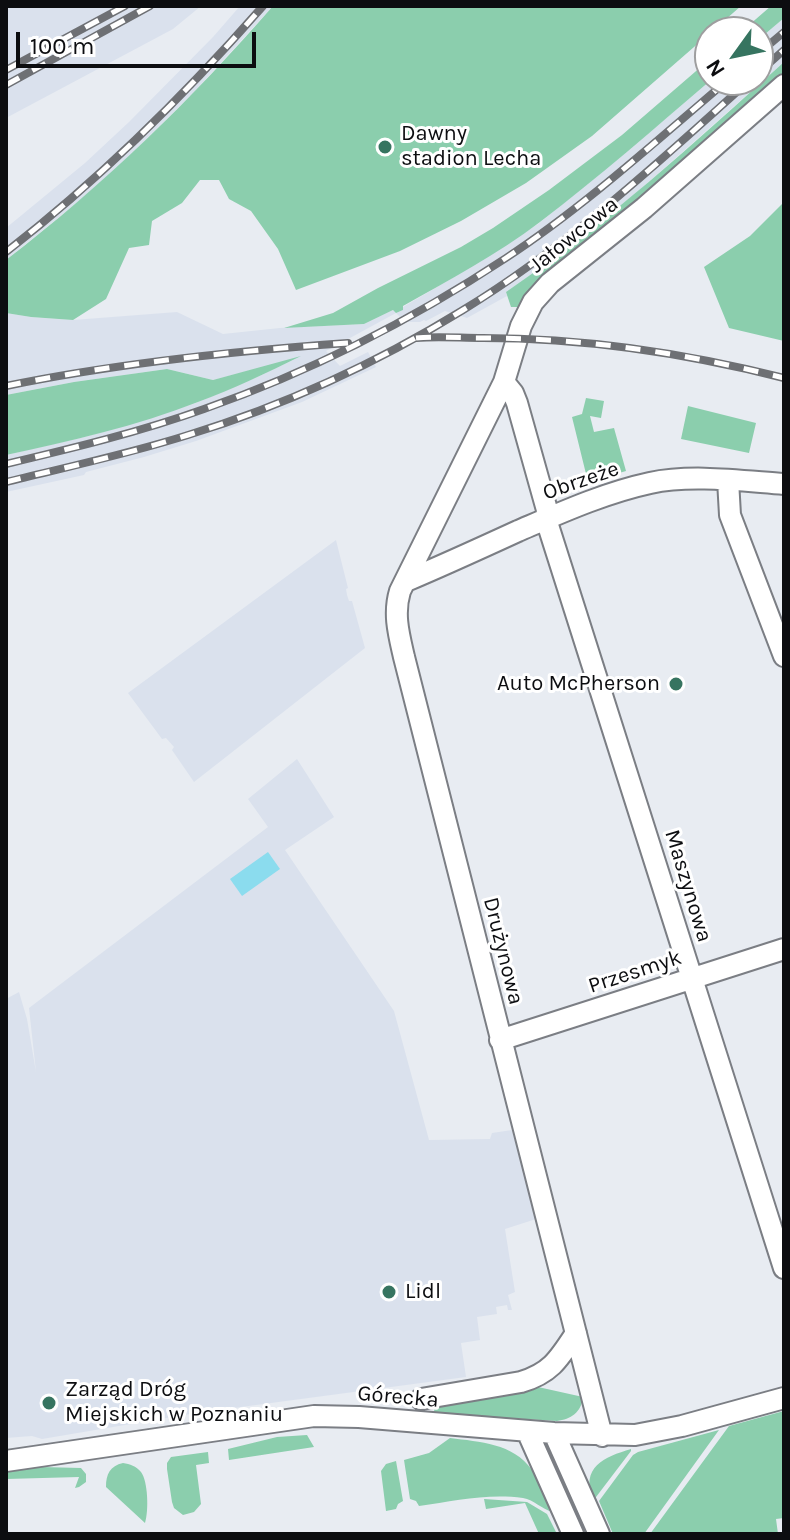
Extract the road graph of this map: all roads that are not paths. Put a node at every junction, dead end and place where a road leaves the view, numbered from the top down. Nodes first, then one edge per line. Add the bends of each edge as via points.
1 (784, 85) edge
2 (504, 382) junction
3 (728, 480) junction
4 (784, 484) edge
5 (546, 519) junction
6 (406, 581) junction
7 (784, 656) edge
8 (784, 949) edge
9 (692, 979) junction
10 (500, 1040) junction
11 (784, 1268) edge
12 (576, 1333) junction
13 (784, 1398) edge
14 (421, 1399) dead end
15 (527, 1431) junction
16 (554, 1433) junction
17 (602, 1436) junction
18 (6, 1461) edge
19 (573, 1534) edge
20 (599, 1534) edge

1 - 2 street, Jałowcowa via 540,293 524,317
2 - 5 street via 517,403
2 - 6 street, Jałowcowa
3 - 4 street, Obrzeże
3 - 5 street, Obrzeże via 652,483
3 - 7 street via 730,515
5 - 6 street, Obrzeże
5 - 9 street, Maszynowa
6 - 10 street, Drużynowa via 397,603 397,626
8 - 9 street, Przesmyk
9 - 10 street, Przesmyk
9 - 11 street, Maszynowa
10 - 12 street, Drużynowa
12 - 14 street via 560,1358 536,1377
12 - 17 street, Drużynowa
13 - 17 street, Górecka via 659,1432
15 - 16 street, Górecka
15 - 18 street, Górecka via 314,1416
15 - 19 street
16 - 17 street, Górecka
16 - 20 street

